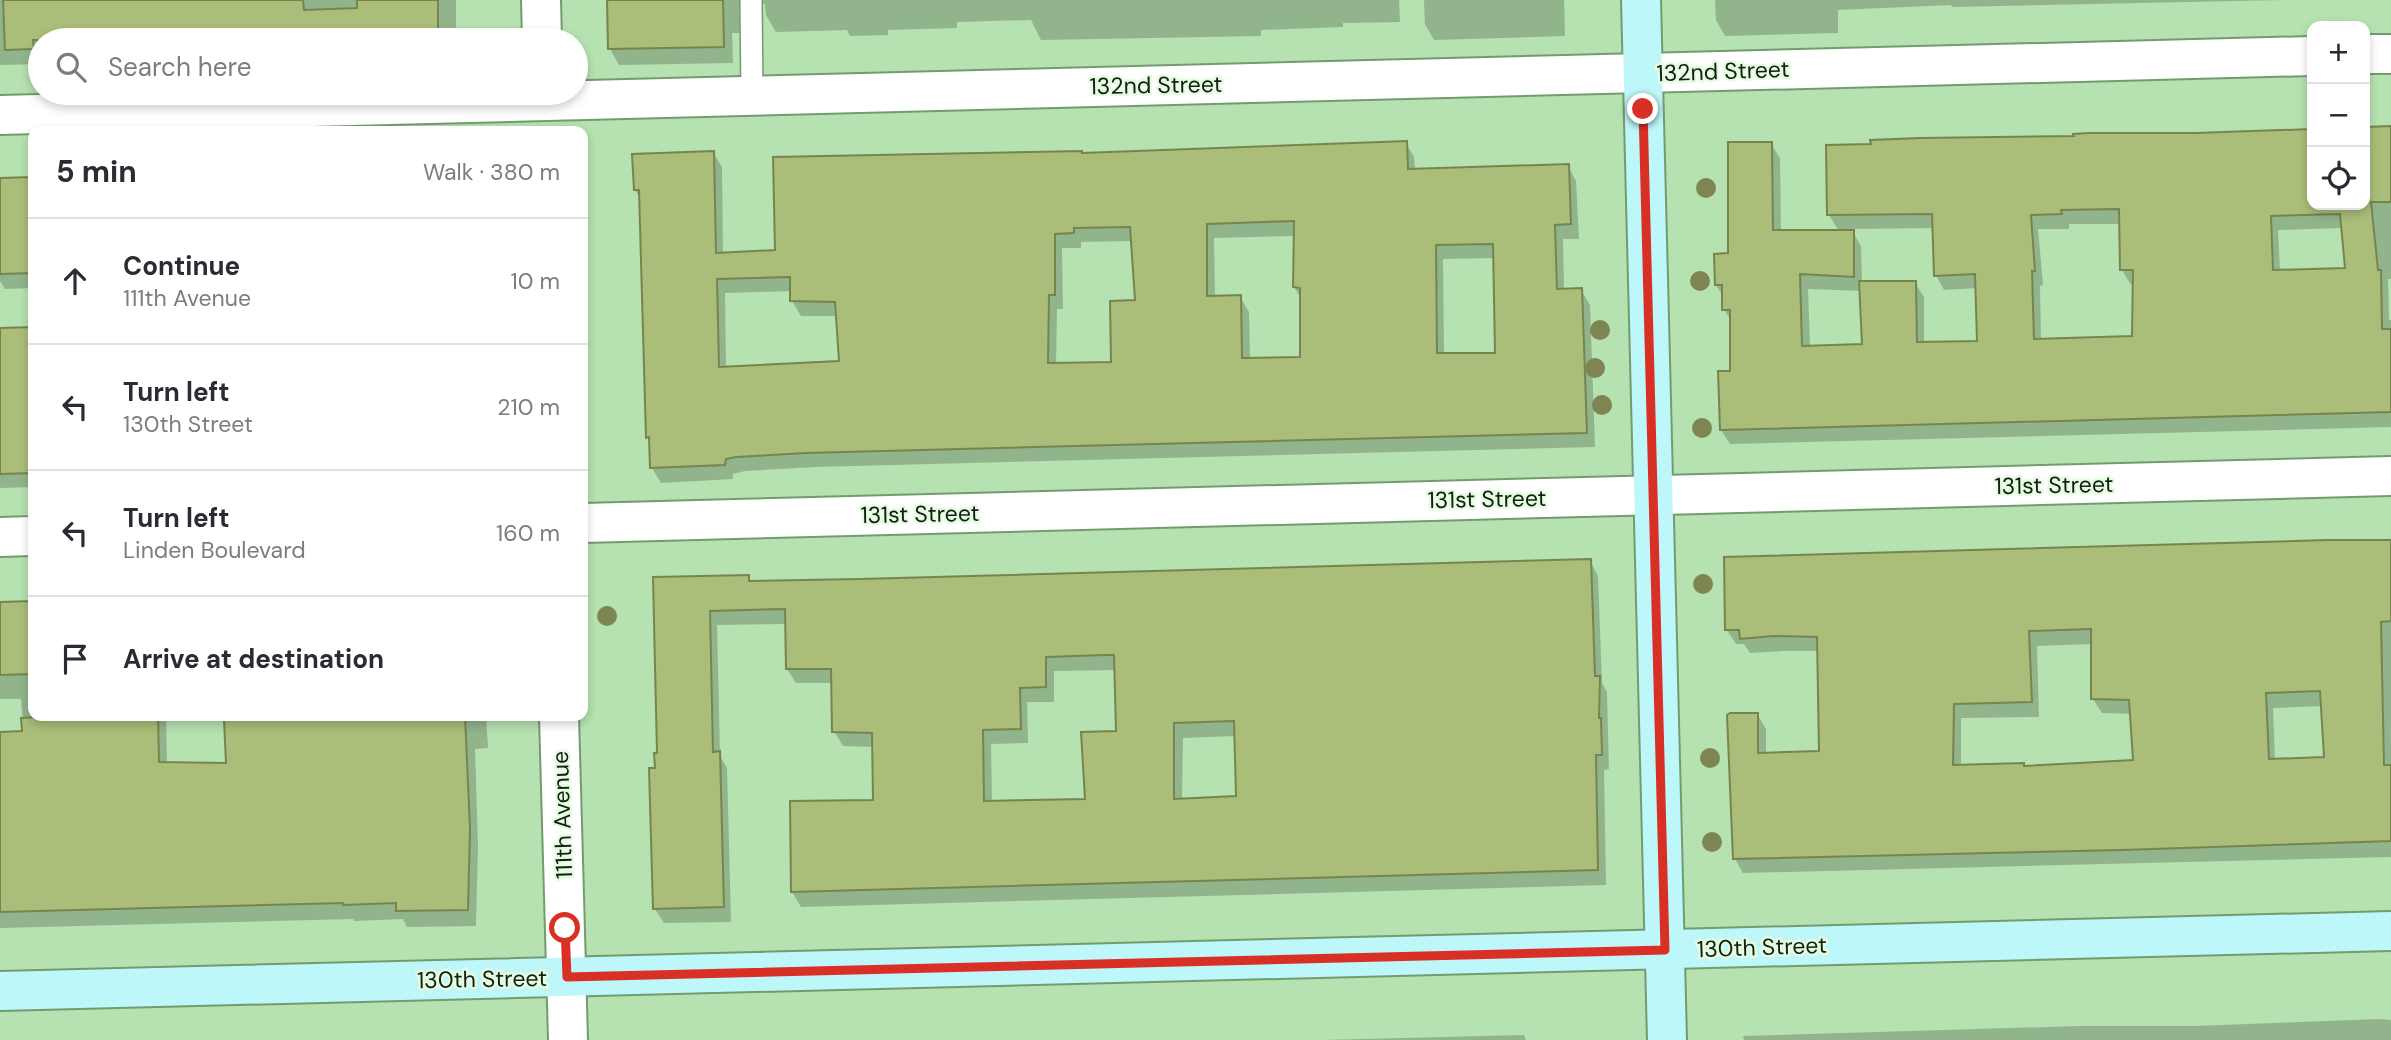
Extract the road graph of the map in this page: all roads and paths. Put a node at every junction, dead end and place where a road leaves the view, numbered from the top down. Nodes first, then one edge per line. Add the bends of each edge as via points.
1 (541, 0) edge
2 (751, 0) edge
3 (1641, 0) edge
4 (542, 28) edge
5 (2370, 54) edge
6 (2391, 54) edge
7 (2307, 56) edge
8 (1643, 74) junction
9 (752, 95) junction
10 (544, 108) edge
11 (0, 114) edge
12 (2391, 476) edge
13 (1653, 495) junction
14 (588, 523) edge
15 (28, 536) edge
16 (0, 537) edge
17 (559, 721) edge
18 (2391, 931) edge
19 (1665, 950) junction
20 (567, 977) junction
21 (0, 991) edge
22 (568, 1040) edge
23 (1667, 1040) edge

1 - 4 street
2 - 9 lane
3 - 8 street
5 - 6 street
7 - 8 street, 132nd Street
8 - 9 street, 132nd Street
8 - 13 street
9 - 10 street, 132nd Street
10 - 11 street, 132nd Street
12 - 13 street, 131st Street
13 - 14 street, 131st Street
13 - 19 street
15 - 16 street
17 - 20 street, 111th Avenue
18 - 19 street, 130th Street
19 - 20 street, 130th Street
19 - 23 street
20 - 21 street, 130th Street
20 - 22 street, 111th Avenue

